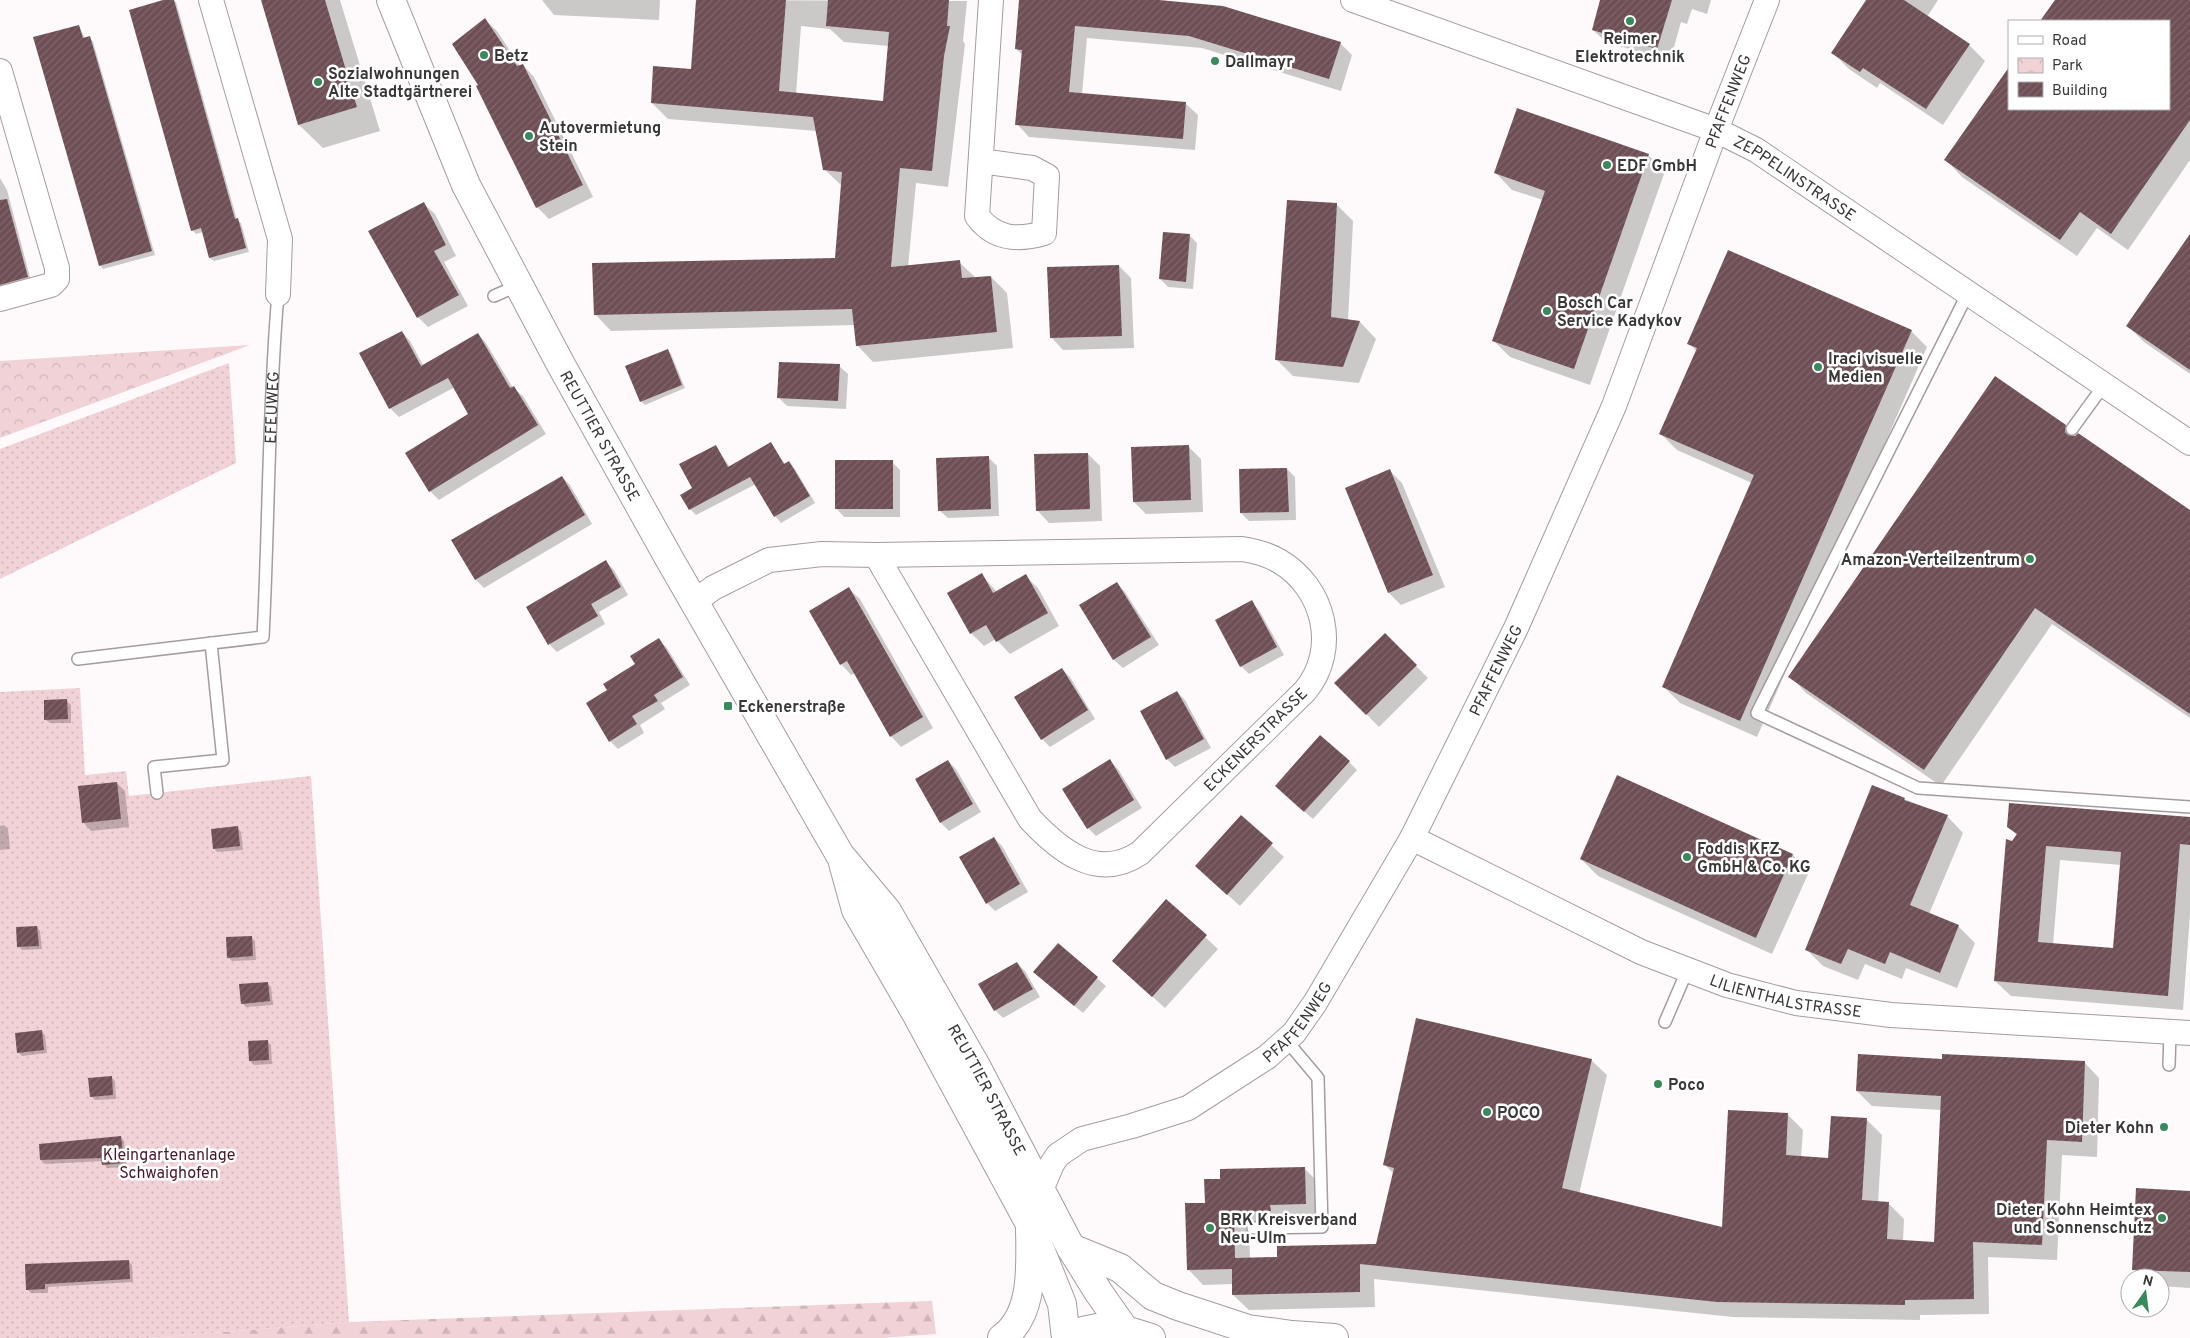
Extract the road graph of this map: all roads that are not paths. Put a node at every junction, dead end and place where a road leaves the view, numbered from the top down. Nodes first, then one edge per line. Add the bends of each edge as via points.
1 (211, 0) edge
2 (391, 0) edge
3 (991, 0) edge
4 (1353, 0) edge
5 (1767, 0) edge
6 (0, 71) edge
7 (1716, 130) junction
8 (981, 161) dead end
9 (519, 285) junction
10 (1968, 293) junction
11 (278, 294) joint
12 (494, 296) dead end
13 (0, 299) edge
14 (2104, 385) junction
15 (2072, 429) dead end
16 (2190, 443) edge
17 (876, 555) junction
18 (694, 602) junction
19 (211, 643) junction
20 (78, 659) dead end
21 (157, 793) dead end
22 (2190, 806) edge
23 (1412, 838) junction
24 (1688, 971) junction
25 (1665, 1022) dead end
26 (2180, 1032) edge
27 (1286, 1040) junction
28 (2169, 1065) dead end
29 (1030, 1202) junction
30 (1253, 1228) dead end
31 (1071, 1248) junction
32 (1125, 1330) junction
33 (1002, 1338) edge
34 (1066, 1338) edge
35 (1151, 1338) edge
36 (1334, 1338) edge

1 - 11 street, EFEUWEG via 280,239
2 - 9 main road, REUTTIER STRASSE via 466,185
3 - 8 street
4 - 7 street, ZEPPELINSTRASSE
5 - 7 street, PFAFFENWEG
6 - 13 street via 57,274 51,286
7 - 10 street, ZEPPELINSTRASSE via 1756,150
7 - 23 street, PFAFFENWEG via 1614,406 1516,628
9 - 12 lane
9 - 18 main road, REUTTIER STRASSE
10 - 14 street, ZEPPELINSTRASSE
10 - 22 lane via 1757,714 1918,788
11 - 19 lane, EFEUWEG via 263,637
14 - 15 lane
14 - 16 street, ZEPPELINSTRASSE
17 - 17 street, ECKENERSTRASSE via 1242,549 1262,553 1291,569 1314,597 1324,625 1321,663 1305,690 1140,854 1114,863 1086,861 1062,850 1030,819
17 - 18 street, ECKENERSTRASSE via 822,554 769,560 713,588
18 - 29 main road, REUTTIER STRASSE via 840,854 887,911 976,1066
19 - 20 lane, EFEUWEG
19 - 21 lane via 223,760 154,767
23 - 24 street, LILIENTHALSTRASSE via 1640,952
23 - 27 street, PFAFFENWEG via 1315,1003
24 - 25 lane
24 - 26 street, LILIENTHALSTRASSE via 1796,1004 1891,1015
26 - 28 lane
27 - 29 street, PFAFFENWEG via 1234,1080 1188,1108 1082,1139 1058,1155
27 - 30 lane via 1318,1078 1322,1227
29 - 31 main road, REUTTIER STRASSE
29 - 33 main road via 1028,1292 1022,1313
29 - 34 main road, REUTTIER STRASSE via 1062,1304
31 - 32 main road, REUTTIER STRASSE
31 - 36 main road via 1120,1268 1153,1296 1178,1306 1248,1329
32 - 34 main road, REUTTIER STRASSE via 1100,1326
32 - 35 main road, REUTTIER STRASSE

